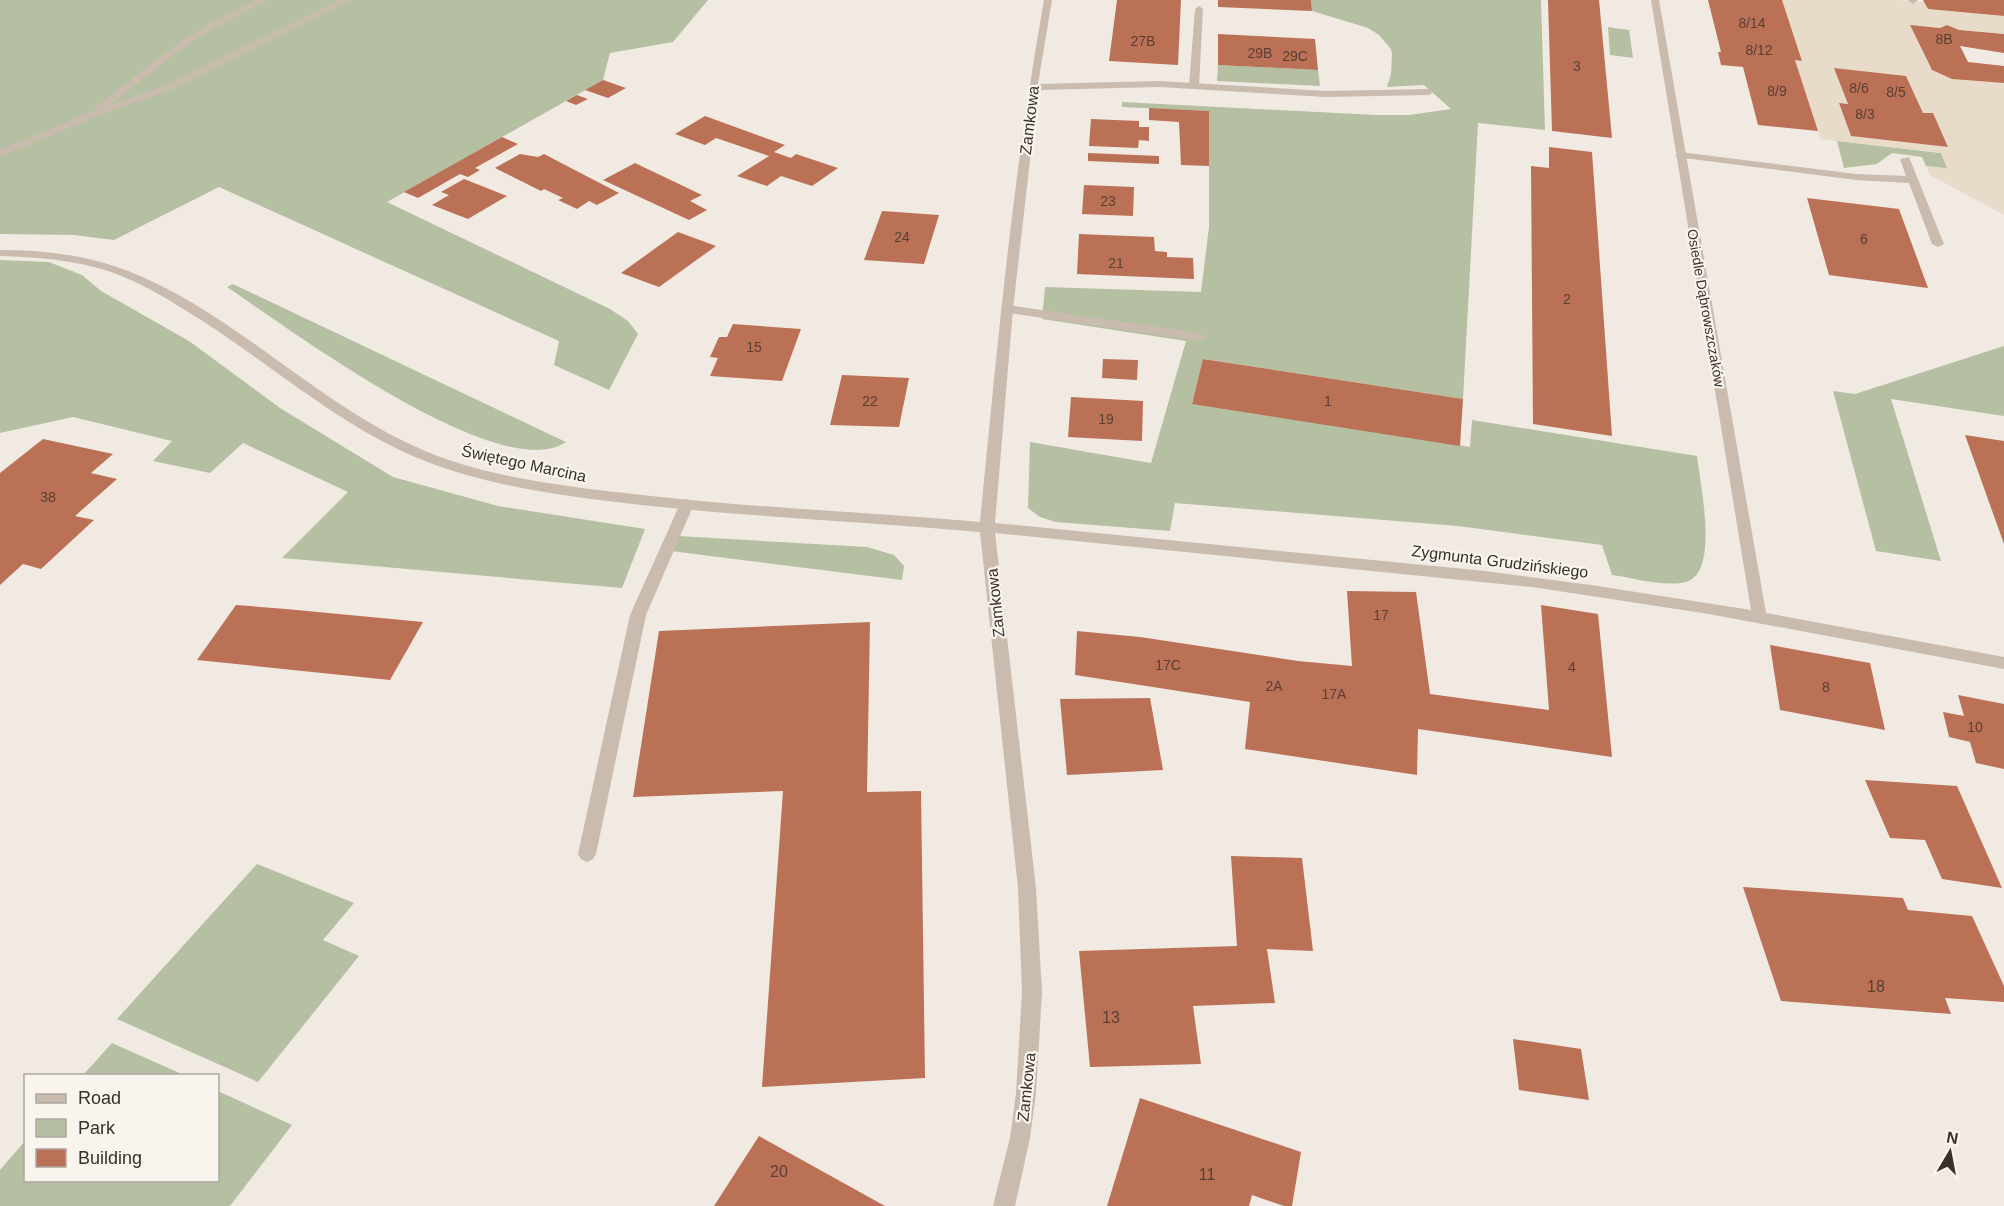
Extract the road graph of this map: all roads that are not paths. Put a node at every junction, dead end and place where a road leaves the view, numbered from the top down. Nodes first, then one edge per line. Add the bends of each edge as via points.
1 (264, 0) edge
2 (346, 0) edge
3 (1048, 0) edge
4 (1655, 0) edge
5 (1199, 9) dead end
6 (1194, 86) junction
7 (1033, 87) junction
8 (1429, 92) dead end
9 (91, 115) junction
10 (0, 154) edge
11 (1680, 155) junction
12 (1905, 159) dead end
13 (1914, 180) junction
14 (1938, 244) dead end
15 (0, 254) edge
16 (1008, 309) junction
17 (1200, 337) dead end
18 (687, 504) junction
19 (987, 528) junction
20 (1759, 616) junction
21 (2004, 663) edge
22 (587, 854) dead end
23 (1004, 1206) edge

1 - 9 street via 178,47
2 - 9 street via 165,89
3 - 7 street, Zamkowa
4 - 11 street, Osiedle Dąbrowszczaków
5 - 6 street
6 - 7 street
6 - 8 street via 1335,94
7 - 16 street, Zamkowa
9 - 10 street
11 - 13 street via 1846,176
11 - 20 street, Osiedle Dąbrowszczaków
12 - 13 street
13 - 14 street
15 - 18 street, Świętego Marcina via 73,260 141,280 224,329 356,419 438,461 520,483
16 - 17 street
16 - 19 street, Zamkowa
18 - 19 street, Świętego Marcina
18 - 22 street via 638,615
19 - 20 street, Zygmunta Grudzińskiego via 1429,569
19 - 23 street, Zamkowa via 1027,888 1032,992 1026,1093
20 - 21 street, Zygmunta Grudzińskiego

